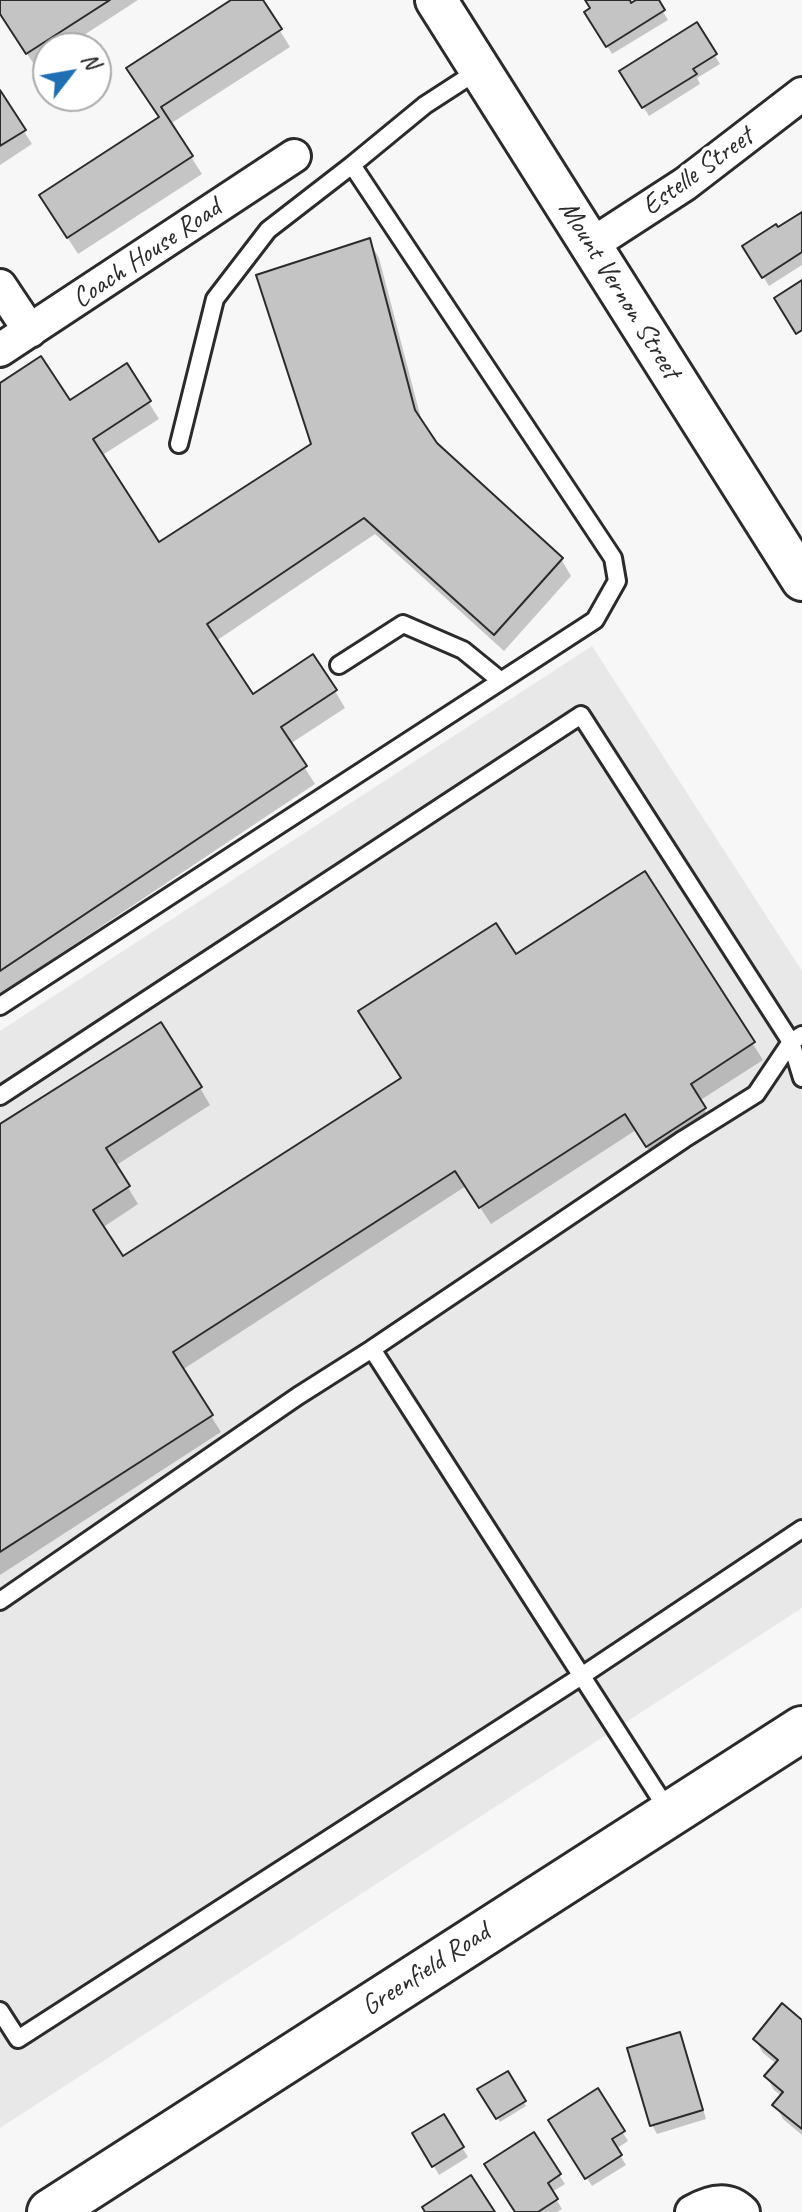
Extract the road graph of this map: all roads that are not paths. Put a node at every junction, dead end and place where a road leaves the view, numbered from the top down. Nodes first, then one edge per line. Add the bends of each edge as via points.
1 (436, 0) edge
2 (480, 70) junction
3 (802, 94) edge
4 (294, 156) dead end
5 (352, 165) junction
6 (591, 245) junction
7 (0, 286) edge
8 (30, 331) junction
9 (0, 350) edge
10 (179, 444) dead end
11 (802, 580) edge
12 (339, 665) dead end
13 (501, 681) junction
14 (0, 1006) edge
15 (797, 1039) edge
16 (802, 1078) edge
17 (0, 1096) edge
18 (372, 1349) junction
19 (802, 1529) edge
20 (0, 1601) edge
21 (583, 1675) junction
22 (802, 1729) edge
23 (670, 1813) junction
24 (0, 2011) edge
25 (735, 2207) edge
26 (50, 2212) edge
27 (692, 2212) edge

1 - 2 street, Mount Vernon Street
2 - 5 lane via 425,105
2 - 6 street, Mount Vernon Street
3 - 6 street, Estelle Street via 685,184
4 - 8 street, Coach House Road
5 - 10 lane via 268,230 215,299
5 - 13 lane via 613,558 617,581 595,620
6 - 11 street, Mount Vernon Street
7 - 8 street
8 - 9 street, Coach House Road
12 - 13 lane via 403,624 463,650
13 - 14 lane
15 - 16 lane
15 - 17 lane via 581,715
15 - 18 lane via 756,1094
18 - 20 lane
18 - 21 lane
19 - 21 lane
21 - 23 lane
21 - 24 lane via 18,2039
22 - 23 main road, Greenfield Road
23 - 26 main road, Greenfield Road
25 - 27 street via 714,2202

